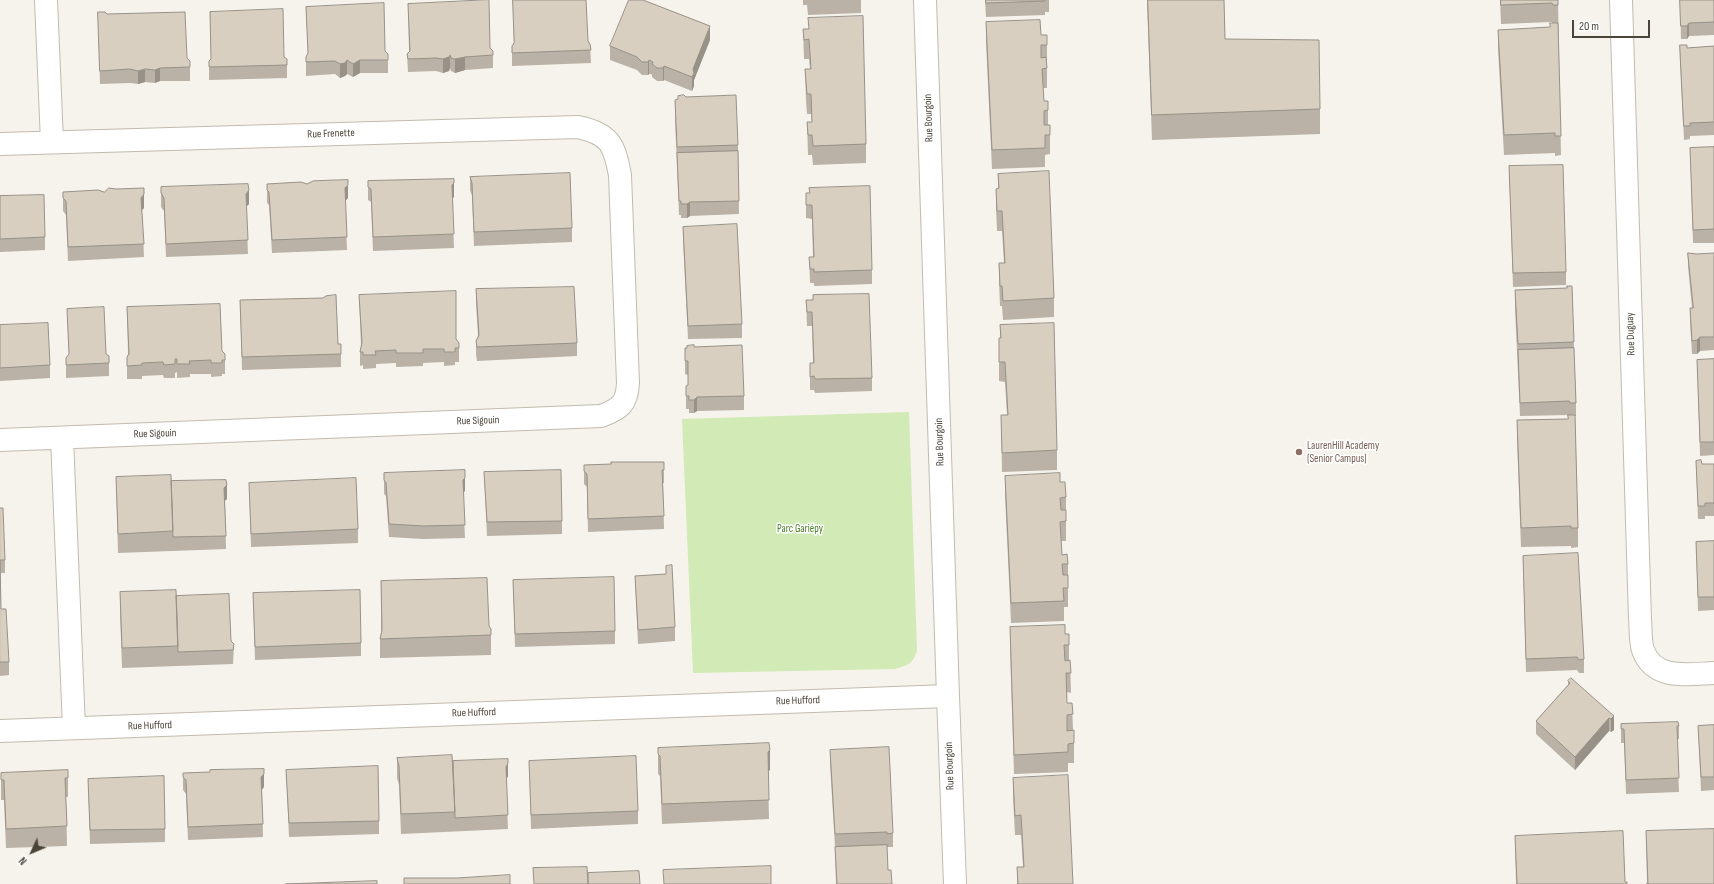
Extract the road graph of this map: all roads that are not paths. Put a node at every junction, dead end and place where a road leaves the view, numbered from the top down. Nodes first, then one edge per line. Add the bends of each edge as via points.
1 (46, 0) edge
2 (925, 0) edge
3 (1621, 0) edge
4 (608, 139) joint
5 (52, 142) junction
6 (0, 144) edge
7 (62, 438) junction
8 (0, 440) edge
9 (1714, 673) edge
10 (948, 696) junction
11 (74, 728) junction
12 (0, 731) edge
13 (956, 884) edge

1 - 5 street
2 - 10 street, Rue Bourgoin
3 - 9 street, Rue Duguay via 1643,650 1651,665 1664,672
4 - 5 street, Rue Frenette via 594,130 578,127
4 - 7 street, Rue Sigouin via 617,155 620,175 628,383 625,400 613,412 601,416
5 - 6 street, Rue Frenette
7 - 8 street, Rue Sigouin
7 - 11 street
10 - 11 street, Rue Hufford
10 - 13 street, Rue Bourgoin
11 - 12 street, Rue Hufford

